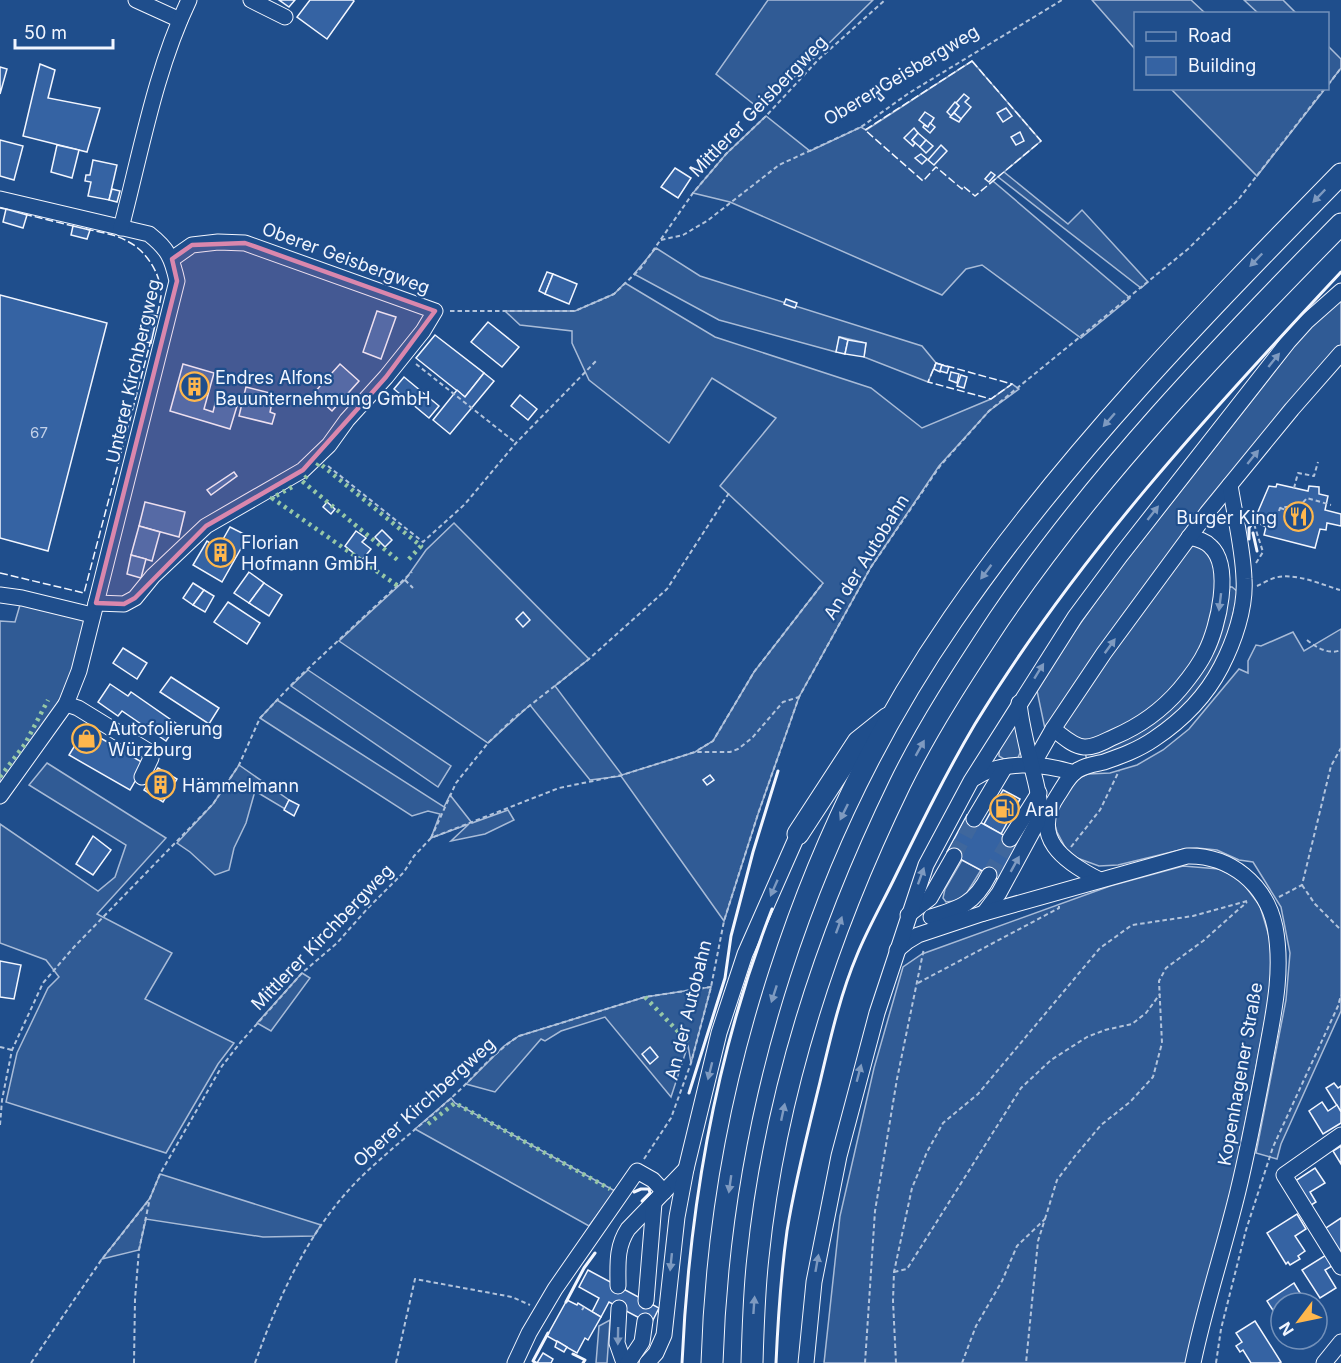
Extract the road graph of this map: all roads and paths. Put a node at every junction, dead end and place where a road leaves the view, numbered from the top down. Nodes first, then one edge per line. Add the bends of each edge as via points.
1 (136, 0) edge
2 (189, 0) edge
3 (251, 0) edge
4 (885, 0) edge
5 (1062, 0) edge
6 (285, 17) dead end
7 (180, 20) junction
8 (1341, 68) edge
9 (1329, 83) edge
10 (1324, 90) edge
11 (1341, 174) edge
12 (0, 199) edge
13 (1341, 224) edge
14 (121, 228) junction
15 (661, 240) junction
16 (172, 259) junction
17 (1341, 291) edge
18 (435, 310) junction
19 (1341, 353) edge
20 (404, 355) junction
21 (597, 360) dead end
22 (516, 443) junction
23 (316, 456) junction
24 (1318, 462) dead end
25 (1230, 485) junction
26 (1294, 488) dead end
27 (729, 493) dead end
28 (1331, 505) dead end
29 (1293, 506) dead end
30 (1299, 508) dead end
31 (1286, 518) dead end
32 (1189, 537) junction
33 (412, 572) dead end
34 (405, 580) junction
35 (823, 584) dead end
36 (413, 588) dead end
37 (1340, 590) edge
38 (1243, 593) junction
39 (0, 595) edge
40 (94, 609) junction
41 (1307, 640) dead end
42 (1341, 650) edge
43 (799, 697) junction
44 (1019, 703) junction
45 (66, 704) junction
46 (895, 712) junction
47 (1053, 729) junction
48 (1092, 747) junction
49 (1341, 748) edge
50 (695, 752) junction
51 (1121, 756) junction
52 (1032, 766) junction
53 (1005, 767) junction
54 (1074, 773) junction
55 (142, 777) dead end
56 (971, 780) junction
57 (1039, 793) junction
58 (0, 796) edge
59 (974, 819) tunnel mouth
60 (1042, 824) junction
61 (798, 834) joint
62 (431, 838) junction
63 (1010, 838) tunnel mouth
64 (954, 856) tunnel mouth
65 (1063, 857) junction
66 (989, 874) tunnel mouth
67 (1100, 880) junction
68 (1302, 885) junction
69 (936, 890) junction
70 (1062, 892) junction
71 (1266, 902) junction
72 (984, 914) junction
73 (908, 915) junction
74 (929, 924) junction
75 (1341, 930) edge
76 (896, 951) junction
77 (918, 983) junction
78 (711, 987) junction
79 (1160, 994) junction
80 (0, 1047) edge
81 (12, 1050) junction
82 (0, 1125) edge
83 (1341, 1136) edge
84 (686, 1169) junction
85 (637, 1171) junction
86 (659, 1197) junction
87 (150, 1198) junction
88 (1045, 1219) junction
89 (1341, 1267) edge
90 (894, 1272) junction
91 (618, 1286) dead end
92 (646, 1301) dead end
93 (620, 1308) dead end
94 (543, 1312) junction
95 (645, 1321) dead end
96 (1341, 1342) edge
97 (650, 1362) edge
98 (31, 1363) edge
99 (134, 1363) edge
100 (255, 1363) edge
101 (396, 1363) edge
102 (515, 1363) edge
103 (626, 1363) edge
104 (712, 1363) edge
105 (752, 1363) edge
106 (806, 1363) edge
107 (865, 1363) edge
108 (896, 1363) edge
109 (962, 1363) edge
110 (1026, 1363) edge
111 (1193, 1363) edge
112 (1324, 1363) edge

1 - 7 street
2 - 7 street
3 - 6 street
4 - 15 path, Mittlerer Geisbergweg via 818,60 726,154
5 - 15 path, Oberer Geisbergweg via 909,93 861,127 779,165 707,221 683,235
7 - 14 street via 151,111
8 - 9 path, An der Autobahn
10 - 43 path, An der Autobahn via 1238,200 1188,249 989,411 939,466 872,567
11 -> 46 highway via 1208,310 1065,471 951,622
12 - 14 street, Unterer Kirchbergweg
105 -> 13 highway via 758,1256 790,1080 807,1018 852,891 902,781 1000,617 1088,502 1182,392
14 - 16 street, Unterer Kirchbergweg via 149,234
15 - 18 path, Oberer Geisbergweg via 614,294 575,311
16 - 18 street, Oberer Geisbergweg via 192,245 245,243
16 - 40 street, Unterer Kirchbergweg via 177,281
44 -> 17 street via 1075,617 1167,495 1288,342
18 - 20 street
25 -> 19 street
20 - 22 path
20 - 23 street
21 - 22 path
22 - 23 path via 465,504 423,542
23 - 40 street via 303,470 206,526 135,598
24 - 26 path via 1314,476 1298,473
25 - 32 street
25 - 38 street via 1242,552
27 - 62 path via 667,589 589,659 514,718 482,750 456,783
28 - 30 path via 1307,498
29 - 31 path via 1279,509 1292,512
47 -> 32 street
32 -> 48 street via 1212,547 1221,564 1218,617 1207,650 1181,688 1157,711 1129,730
33 - 34 path
34 - 36 path
34 - 81 path via 260,718 239,765 213,804 43,983
35 - 50 path via 754,672 713,741
37 - 38 path via 1283,576
38 - 51 street via 1231,645 1203,693 1169,728
39 - 40 street
40 - 45 street, Unterer Kirchbergweg via 79,672
41 - 42 path via 1323,650
43 - 50 path, Mittlerer Kirchbergweg via 783,702 738,749
43 - 78 path, An der Autobahn via 724,921
44 - 52 street
44 - 56 street
45 - 55 street via 148,752 151,758
45 - 58 street, Unterer Kirchbergweg
46 - 61 highway via 858,742
46 -> 104 highway via 837,825 810,890 766,1019 733,1163 716,1285
47 - 48 street via 1077,746
47 - 52 street
48 - 54 street
49 - 68 path via 1331,766
50 - 62 path, Mittlerer Kirchbergweg via 622,775 559,788
51 - 54 street
51 - 65 path via 1118,776 1100,810
52 - 53 street
52 - 54 street
52 - 57 street
53 - 56 street via 988,770
53 - 59 street
54 - 60 street
73 -> 56 street via 926,865
57 - 60 street
57 - 63 street
60 - 65 street
72 -> 60 street
61 -> 84 street via 745,954 719,1033
62 - 87 path, Mittlerer Kirchbergweg via 337,943 284,991 222,1066
64 - 69 street
65 - 67 street
66 - 74 street via 971,901
67 - 70 street, Kopenhagener Straße
67 - 71 street, Kopenhagener Straße via 1196,856 1236,868
68 - 71 path
68 - 75 path
69 - 73 street
69 - 74 street
70 - 72 street, Kopenhagener Straße
70 - 77 path via 1059,908
71 - 111 street, Kopenhagener Straße via 1279,955 1275,1004 1239,1190
72 - 74 street, Kopenhagener Straße
73 - 76 street
74 - 76 street
74 - 77 path
106 -> 76 street via 814,1282 831,1190 861,1065
77 - 107 path via 875,1210
78 - 85 path, An der Autobahn via 677,1104
78 - 100 path, Oberer Kirchbergweg via 645,997 519,1036 504,1046 360,1179 335,1207 286,1286
79 - 88 path via 1162,1043 1153,1077 1101,1125 1075,1156 1058,1180
79 - 90 path via 1132,1024 1088,1037 1052,1060 1022,1088 907,1269
79 - 90 path via 1159,981 1166,968 1250,900 1193,916 1132,925 1100,948 984,1087 943,1123 912,1188
80 - 81 path
81 - 82 path
83 - 89 street via 1284,1174
84 - 86 street
84 -> 97 street via 664,1335
85 - 86 street via 652,1180
85 - 94 street
86 - 91 street via 622,1238
86 - 92 street
87 - 98 path via 102,1259
87 - 99 path, Mittlerer Kirchbergweg via 139,1250
88 - 109 path via 1017,1246 976,1326
88 - 110 path via 1038,1241
90 - 108 path
93 -> 103 street via 617,1343
94 - 101 path via 512,1297 415,1280
94 - 102 street
95 - 103 street via 640,1346
96 - 112 street

